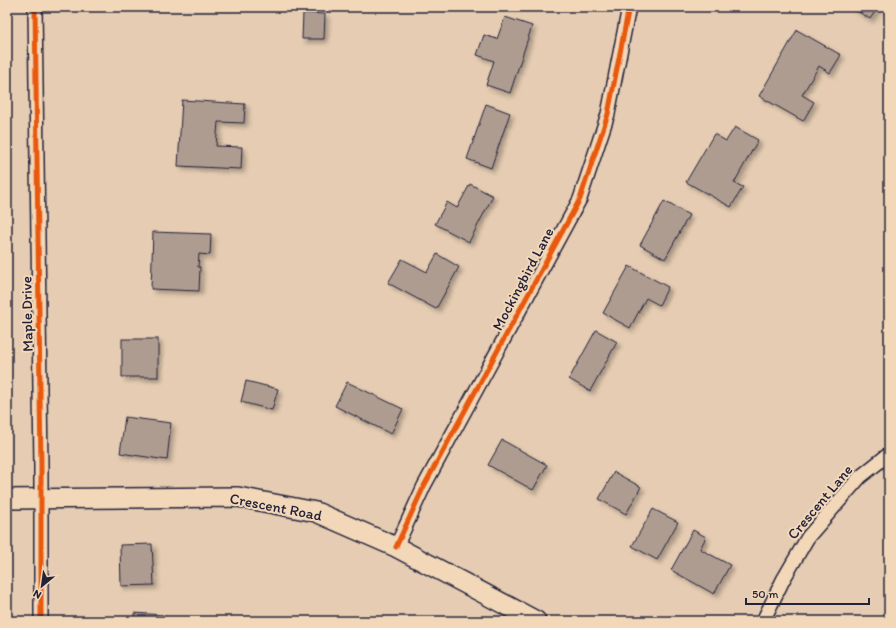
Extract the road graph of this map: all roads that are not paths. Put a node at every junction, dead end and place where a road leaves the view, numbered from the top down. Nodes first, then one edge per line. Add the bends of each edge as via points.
1 (35, 7) edge
2 (629, 7) edge
3 (889, 454) edge
4 (7, 499) edge
5 (40, 499) junction
6 (396, 547) junction
7 (763, 620) edge
8 (40, 621) edge
9 (536, 621) edge

1 - 5 street, Maple Drive
2 - 6 street, Mockingbird Lane via 608,114 580,199 424,486
3 - 7 street, Crescent Lane via 860,477 808,537
4 - 5 street, Crescent Road
5 - 6 street, Crescent Road via 238,497 316,512
5 - 8 street, Maple Drive
6 - 9 street, Crescent Road

